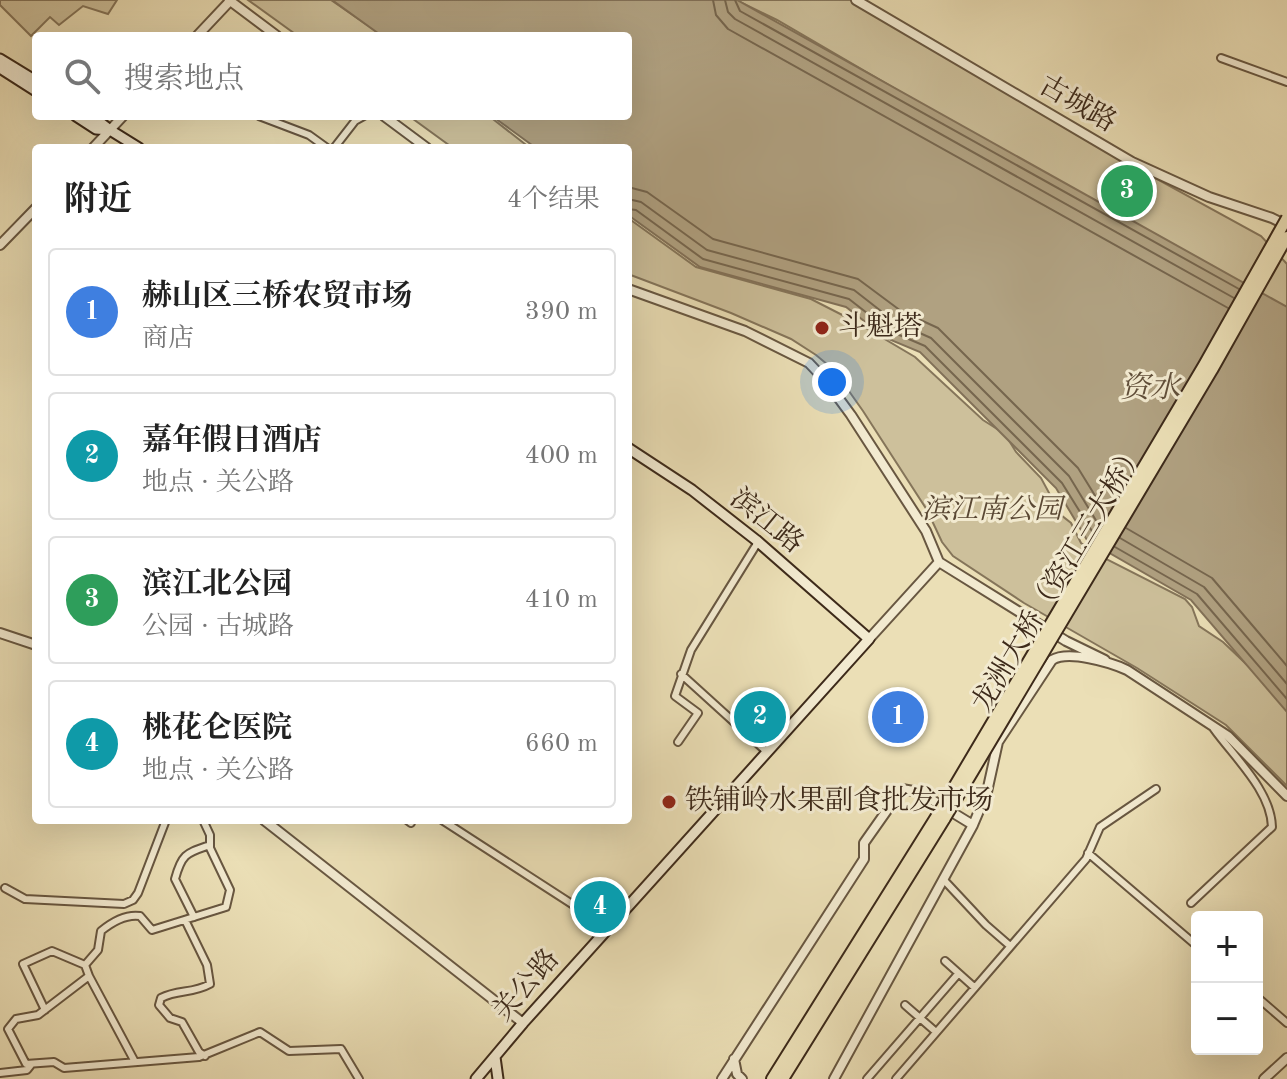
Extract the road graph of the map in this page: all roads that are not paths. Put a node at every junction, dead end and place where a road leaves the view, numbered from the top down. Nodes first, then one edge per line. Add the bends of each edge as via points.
1 (229, 0) edge
2 (856, 0) edge
3 (201, 32) edge
4 (272, 32) edge
5 (1221, 58) dead end
6 (0, 59) edge
7 (0, 68) edge
8 (32, 79) edge
9 (1287, 82) edge
10 (32, 88) edge
11 (82, 120) edge
12 (97, 120) edge
13 (119, 120) edge
14 (270, 120) edge
15 (357, 120) edge
16 (389, 120) edge
17 (110, 130) junction
18 (97, 144) edge
19 (133, 144) edge
20 (321, 144) edge
21 (337, 144) edge
22 (422, 144) edge
23 (32, 212) edge
24 (1287, 218) edge
25 (1287, 226) edge
26 (1287, 237) edge
27 (0, 245) edge
28 (632, 290) edge
29 (632, 451) edge
30 (758, 542) junction
31 (939, 562) junction
32 (0, 633) edge
33 (869, 639) junction
34 (32, 644) edge
35 (1113, 664) junction
36 (681, 674) junction
37 (1207, 720) junction
38 (678, 742) dead end
39 (767, 752) junction
40 (1156, 789) dead end
41 (1287, 796) edge
42 (942, 816) junction
43 (164, 824) edge
44 (205, 824) edge
45 (269, 824) edge
46 (448, 824) edge
47 (973, 825) junction
48 (210, 845) junction
49 (1088, 853) junction
50 (943, 879) junction
51 (5, 888) dead end
52 (1191, 903) dead end
53 (194, 917) junction
54 (185, 920) junction
55 (609, 928) junction
56 (1191, 941) edge
57 (1009, 945) junction
58 (945, 961) dead end
59 (85, 965) junction
60 (958, 974) junction
61 (89, 976) junction
62 (974, 987) junction
63 (1263, 1002) edge
64 (905, 1005) dead end
65 (45, 1010) junction
66 (920, 1018) junction
67 (523, 1023) junction
68 (1287, 1023) edge
69 (936, 1032) junction
70 (205, 1056) junction
71 (495, 1057) junction
72 (1287, 1058) edge
73 (734, 1059) junction
74 (135, 1062) junction
75 (31, 1065) junction
76 (0, 1073) edge
77 (359, 1079) edge
78 (476, 1079) edge
79 (498, 1079) edge
80 (722, 1079) edge
81 (742, 1079) edge
82 (772, 1079) edge
83 (783, 1079) edge
84 (835, 1079) edge
85 (867, 1079) edge
86 (896, 1079) edge
87 (1264, 1079) edge

1 - 3 street
1 - 4 street
2 - 25 street, 古城路 via 1132,162
5 - 9 street
6 - 8 main road
7 - 10 main road
11 - 17 main road
12 - 17 main road
13 - 17 street
14 - 20 street
15 - 21 street
16 - 22 street
17 - 18 street
17 - 19 main road
23 - 27 street
24 - 42 main road, 龙洲大桥（资江三大桥）, bridge
26 - 42 main road, 龙洲大桥（资江三大桥）, bridge
28 - 31 street via 745,331 809,363 851,415 926,531
29 - 30 main road, 滨江路
30 - 33 main road, 滨江路
30 - 36 street
31 - 33 street
31 - 35 street
32 - 34 street
33 - 39 main road, 关公路
35 - 37 street
35 - 47 street via 1067,656 1052,660 998,742
36 - 38 street via 675,696 698,713
36 - 39 street
37 - 41 street
37 - 52 street via 1262,794 1272,812 1272,827
39 - 55 main road, 关公路
40 - 49 street via 1100,827
42 - 82 main road
42 - 83 main road
43 - 51 street via 138,893 124,904 25,899
44 - 48 street
45 - 67 street
46 - 55 street
47 - 50 street
47 - 73 street via 919,792 902,789 864,843 864,859
48 - 53 street via 182,858 175,879
48 - 53 street via 230,890 228,901 226,907
49 - 56 street
49 - 57 street
50 - 57 street
50 - 84 street
53 - 54 street
54 - 59 street via 152,930 131,914 101,931 98,950
54 - 70 street via 207,965 210,984 170,993 159,1005 182,1022
55 - 67 main road, 关公路
57 - 62 street
58 - 60 street
59 - 61 street
59 - 65 street via 52,951 23,964
60 - 62 street
60 - 66 street
61 - 65 street
61 - 74 street
62 - 69 street
63 - 68 street
64 - 66 street
65 - 75 street via 16,1019 8,1029
66 - 69 street
66 - 85 street
67 - 71 main road, 关公路
69 - 86 street
70 - 74 street
70 - 77 street via 260,1032 289,1051 341,1049
71 - 78 main road, 关公路
71 - 79 main road
72 - 87 street
73 - 80 street
73 - 81 street
74 - 75 street
75 - 76 street

